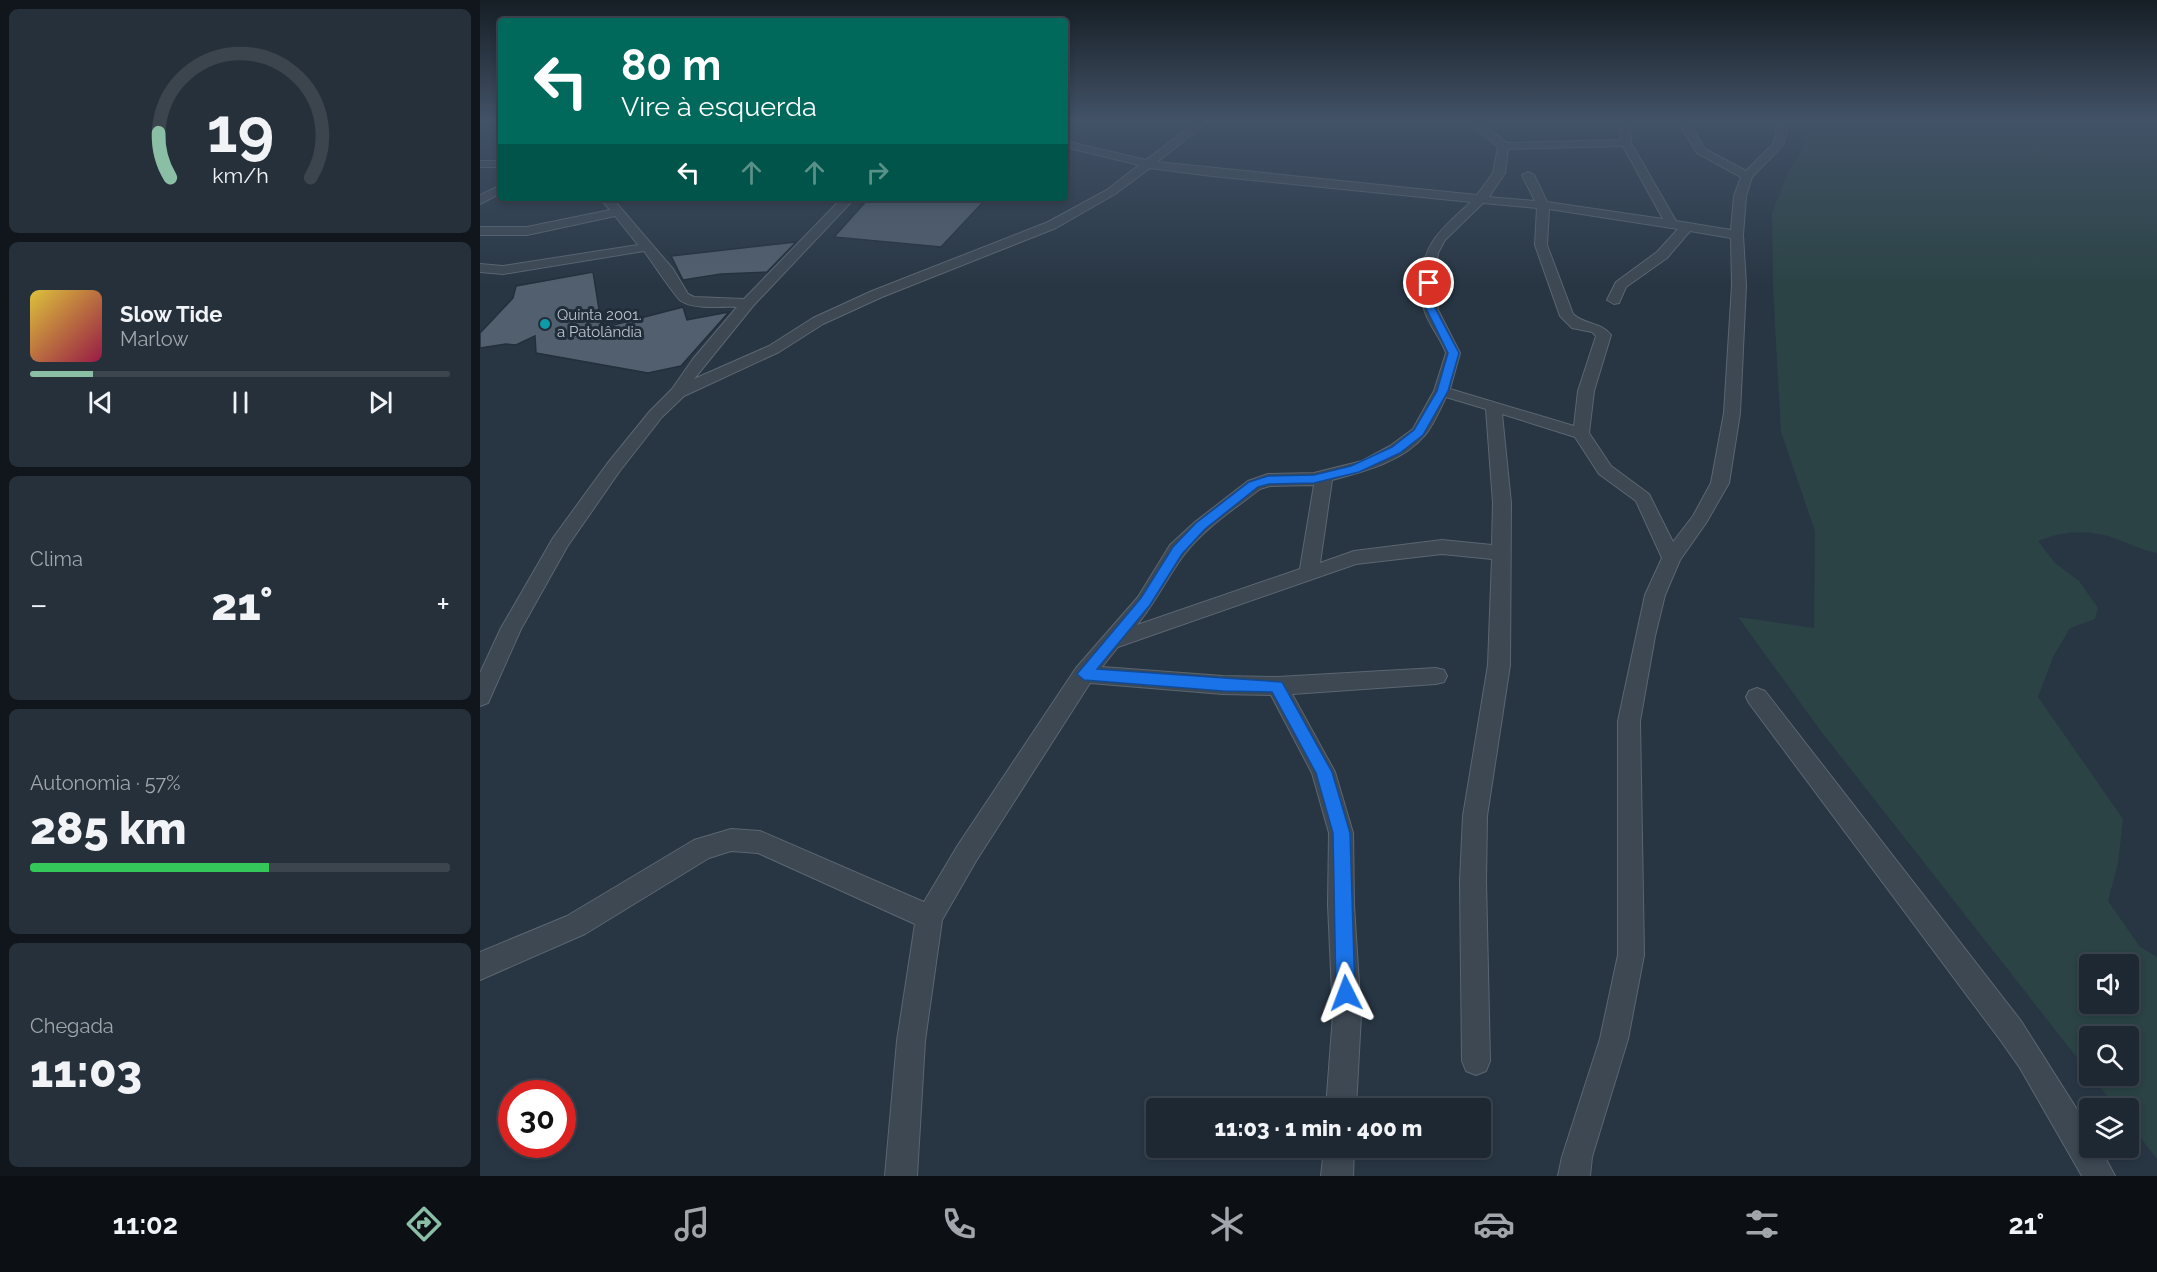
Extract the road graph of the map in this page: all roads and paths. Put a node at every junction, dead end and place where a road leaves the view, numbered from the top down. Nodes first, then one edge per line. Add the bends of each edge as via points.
1 (1528, 174) dead end
2 (1133, 175) edge
3 (1233, 175) edge
4 (1498, 175) edge
5 (1644, 175) edge
6 (1747, 176) edge
7 (498, 190) edge
8 (1480, 199) junction
9 (480, 200) edge
10 (609, 201) edge
11 (846, 201) edge
12 (1543, 206) junction
13 (619, 212) junction
14 (1671, 223) junction
15 (1687, 226) junction
16 (480, 231) edge
17 (1737, 235) junction
18 (647, 246) junction
19 (483, 269) edge
20 (1614, 300) dead end
21 (748, 303) junction
22 (1442, 391) junction
23 (677, 394) junction
24 (1494, 409) junction
25 (1581, 433) junction
26 (1324, 477) junction
27 (1501, 553) junction
28 (1671, 558) junction
29 (1309, 572) junction
30 (1114, 641) junction
31 (1084, 674) junction
32 (1436, 676) dead end
33 (1277, 686) junction
34 (480, 697) edge
35 (1757, 697) dead end
36 (929, 917) junction
37 (480, 966) edge
38 (1476, 1061) dead end
39 (1342, 1098) edge
40 (902, 1176) edge
41 (1574, 1176) edge
42 (2099, 1176) edge

1 - 12 street
2 - 23 street via 1052,225 877,294 818,321 774,349
3 - 8 street
4 - 8 street
5 - 14 street
6 - 17 street via 1740,196
7 - 9 street
8 - 12 street
8 - 22 street via 1443,231 1428,260 1430,306 1453,353
10 - 13 street
11 - 21 street
12 - 14 street
12 - 25 street via 1541,245 1567,316 1577,325 1597,328 1604,335 1586,391
13 - 16 street via 527,231
13 - 18 street
14 - 15 street
15 - 17 street
15 - 20 street via 1660,256 1616,288
17 - 28 street via 1739,285 1732,412 1720,483
18 - 19 street
18 - 21 street via 684,297
21 - 23 street via 698,362
22 - 24 street
22 - 26 street via 1419,432 1396,450 1368,465
23 - 34 street via 612,468 560,543 511,628
24 - 25 street
24 - 27 street via 1502,492
25 - 28 street via 1605,470 1643,498
26 - 29 street
26 - 30 street via 1268,480 1254,485 1210,519 1177,550 1145,602
27 - 29 street via 1465,547 1404,549 1354,558
27 - 38 street via 1499,665 1475,816
28 - 41 street via 1645,636 1629,721 1632,955 1614,1039
29 - 30 street
30 - 31 street
31 - 33 street
31 - 36 street via 966,853
32 - 33 street
33 - 39 street via 1323,772 1341,833 1347,1015
35 - 42 street via 2011,1031
36 - 37 street via 760,842 730,840 703,848 576,924
36 - 40 street via 911,1041

